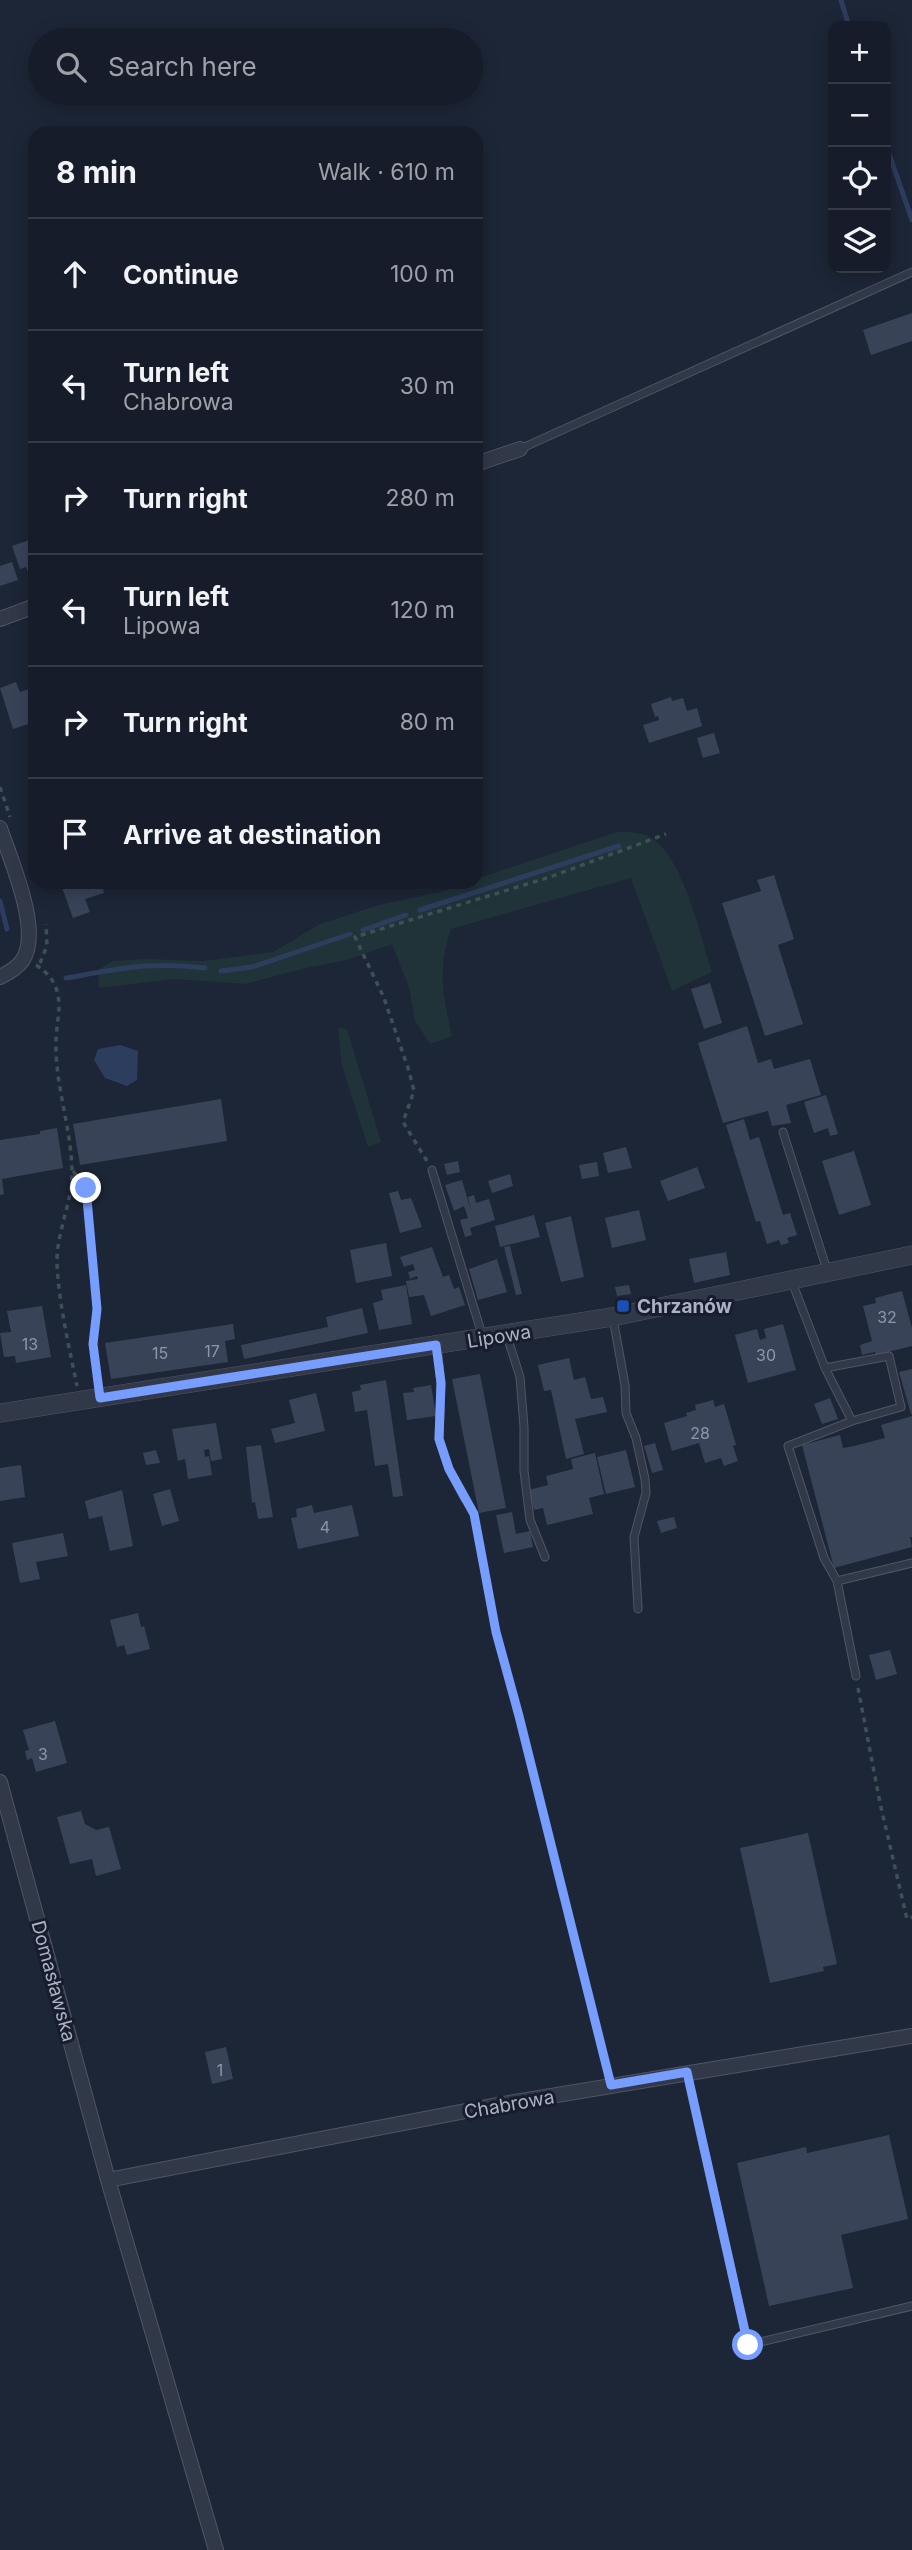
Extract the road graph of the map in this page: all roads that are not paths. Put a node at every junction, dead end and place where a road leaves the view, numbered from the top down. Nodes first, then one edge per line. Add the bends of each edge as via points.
1 (912, 272) edge
2 (520, 449) joint
3 (483, 462) edge
4 (28, 609) edge
5 (0, 619) edge
6 (0, 828) edge
7 (0, 976) edge
8 (783, 1132) dead end
9 (432, 1170) road end
10 (912, 1255) edge
11 (828, 1273) junction
12 (792, 1281) junction
13 (612, 1317) junction
14 (507, 1335) junction
15 (483, 1338) junction
16 (436, 1345) junction
17 (825, 1368) junction
18 (0, 1413) edge
19 (852, 1421) junction
20 (465, 1499) road end
21 (545, 1557) dead end
22 (912, 1563) edge
23 (838, 1581) junction
24 (638, 1609) dead end
25 (856, 1676) road end
26 (0, 1782) edge
27 (912, 2036) edge
28 (687, 2072) junction
29 (108, 2180) junction
30 (912, 2306) edge
31 (216, 2550) edge

1 - 2 lane
2 - 3 street
4 - 5 street
6 - 7 street via 27,917 29,942 22,961
8 - 11 lane
9 - 15 lane
10 - 11 street, Lipowa
11 - 12 street, Lipowa
12 - 13 street, Lipowa
12 - 17 lane
13 - 14 street, Lipowa
13 - 24 lane via 626,1413 645,1479 646,1493 634,1536
14 - 15 street, Lipowa
14 - 21 lane via 520,1377 530,1520
15 - 16 street, Lipowa
16 - 18 street, Lipowa
16 - 20 lane via 441,1383 439,1439
17 - 19 lane
17 - 19 lane via 889,1356 901,1407
19 - 23 lane via 788,1447 824,1558
22 - 23 lane
23 - 25 lane
26 - 29 street, Domasławska
27 - 28 street, Chabrowa
28 - 29 street, Chabrowa
28 - 30 lane via 748,2345
29 - 31 street, Domasławska

